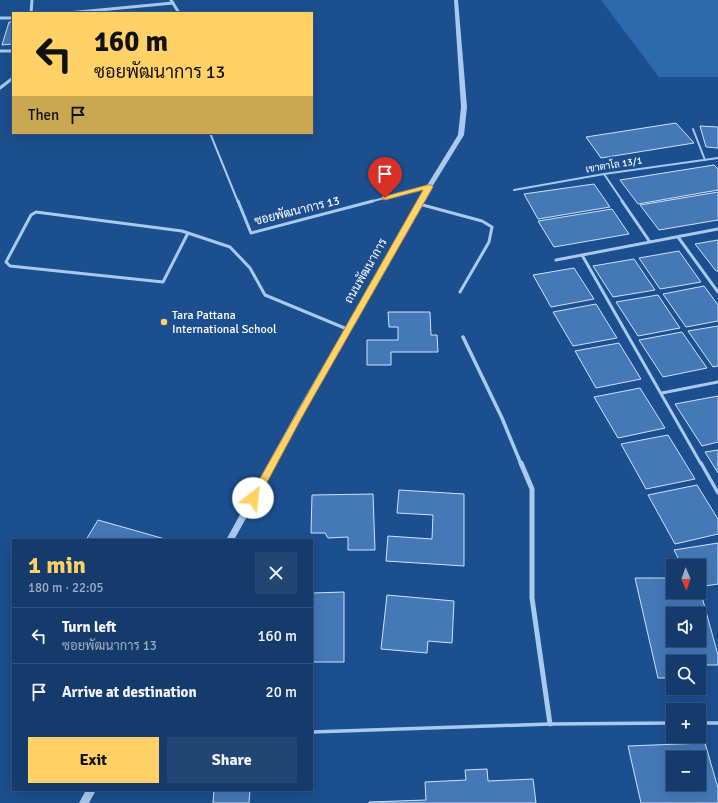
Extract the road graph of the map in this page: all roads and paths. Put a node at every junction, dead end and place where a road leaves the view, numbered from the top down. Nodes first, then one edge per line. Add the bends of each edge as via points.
1 (32, 0) edge
2 (171, 0) edge
3 (456, 0) edge
4 (173, 3) junction
5 (31, 12) edge
6 (78, 12) edge
7 (178, 12) edge
8 (0, 18) edge
9 (12, 18) edge
10 (0, 51) edge
11 (12, 51) edge
12 (12, 79) edge
13 (0, 88) edge
14 (693, 129) dead end
15 (210, 134) edge
16 (718, 158) edge
17 (705, 160) junction
18 (604, 174) junction
19 (429, 187) junction
20 (514, 190) dead end
21 (419, 204) junction
22 (718, 229) edge
23 (188, 232) junction
24 (678, 237) junction
25 (650, 242) junction
26 (582, 255) junction
27 (556, 260) dead end
28 (460, 292) dead end
29 (718, 292) edge
30 (348, 329) junction
31 (463, 337) dead end
32 (718, 382) edge
33 (662, 393) junction
34 (718, 493) edge
35 (231, 539) edge
36 (666, 723) edge
37 (706, 723) edge
38 (718, 723) edge
39 (550, 724) junction
40 (313, 732) edge
41 (90, 791) edge
42 (84, 803) edge

1 - 5 street
2 - 4 street
3 - 19 street, ถนนพัฒนาการ via 464,107 461,135
4 - 6 street
4 - 7 street
8 - 9 street
10 - 11 street
12 - 13 street
14 - 17 lane
15 - 19 lane, ซอยพัฒนาการ 13 via 251,233
16 - 17 lane, เขาตาโล 13/1
17 - 18 lane, เขาตาโล 13/1
18 - 20 lane, เขาตาโล 13/1
18 - 25 lane
19 - 21 street, ถนนพัฒนาการ
21 - 28 lane via 482,221 492,227 489,242
21 - 30 street, ถนนพัฒนาการ
22 - 24 lane
23 - 23 lane via 36,212 6,262 19,268 163,282
23 - 30 lane via 230,247 250,268 265,295
24 - 25 lane
24 - 29 lane
25 - 26 lane
26 - 27 lane
26 - 33 lane
30 - 35 street, ถนนพัฒนาการ
31 - 39 street via 502,418 532,489 532,598
32 - 33 lane
33 - 34 lane
36 - 39 lane
37 - 38 lane
39 - 40 lane
41 - 42 street

